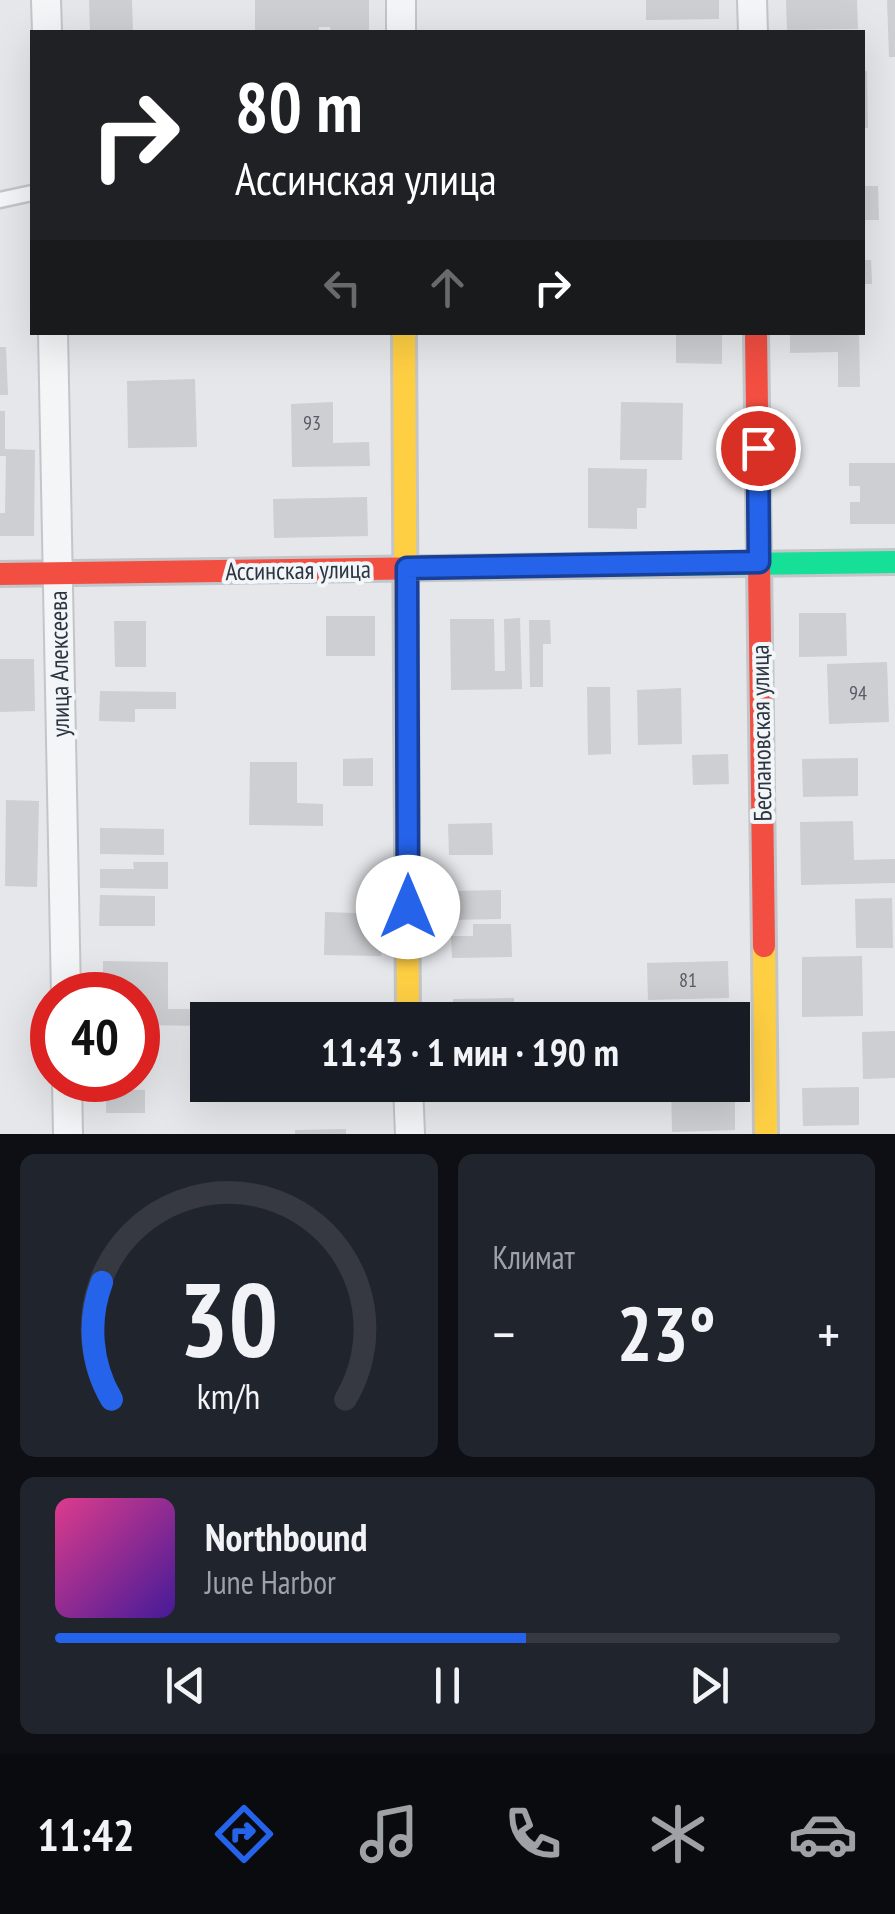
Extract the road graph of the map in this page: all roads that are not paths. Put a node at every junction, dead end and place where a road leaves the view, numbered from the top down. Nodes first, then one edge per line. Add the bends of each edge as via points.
1 (46, 0) edge
2 (401, 0) edge
3 (752, 0) edge
4 (47, 30) edge
5 (402, 30) edge
6 (753, 30) edge
7 (30, 192) edge
8 (0, 200) edge
9 (53, 335) edge
10 (404, 335) edge
11 (756, 335) edge
12 (759, 562) junction
13 (895, 562) edge
14 (407, 568) junction
15 (0, 574) edge
16 (57, 574) junction
17 (66, 972) edge
18 (408, 1002) edge
19 (67, 1102) edge
20 (409, 1102) edge
21 (68, 1134) edge
22 (410, 1134) edge
23 (766, 1134) edge

1 - 4 street
2 - 5 street
3 - 6 street
7 - 8 lane
9 - 16 street, улица Алексеева
10 - 14 street
11 - 12 street, Беслановская улица
12 - 13 street, Ассинская улица
12 - 14 street, Ассинская улица
12 - 23 street, Беслановская улица
14 - 16 street, Ассинская улица
14 - 18 street
15 - 16 street, Ассинская улица
16 - 17 street, улица Алексеева
19 - 21 street
20 - 22 street

